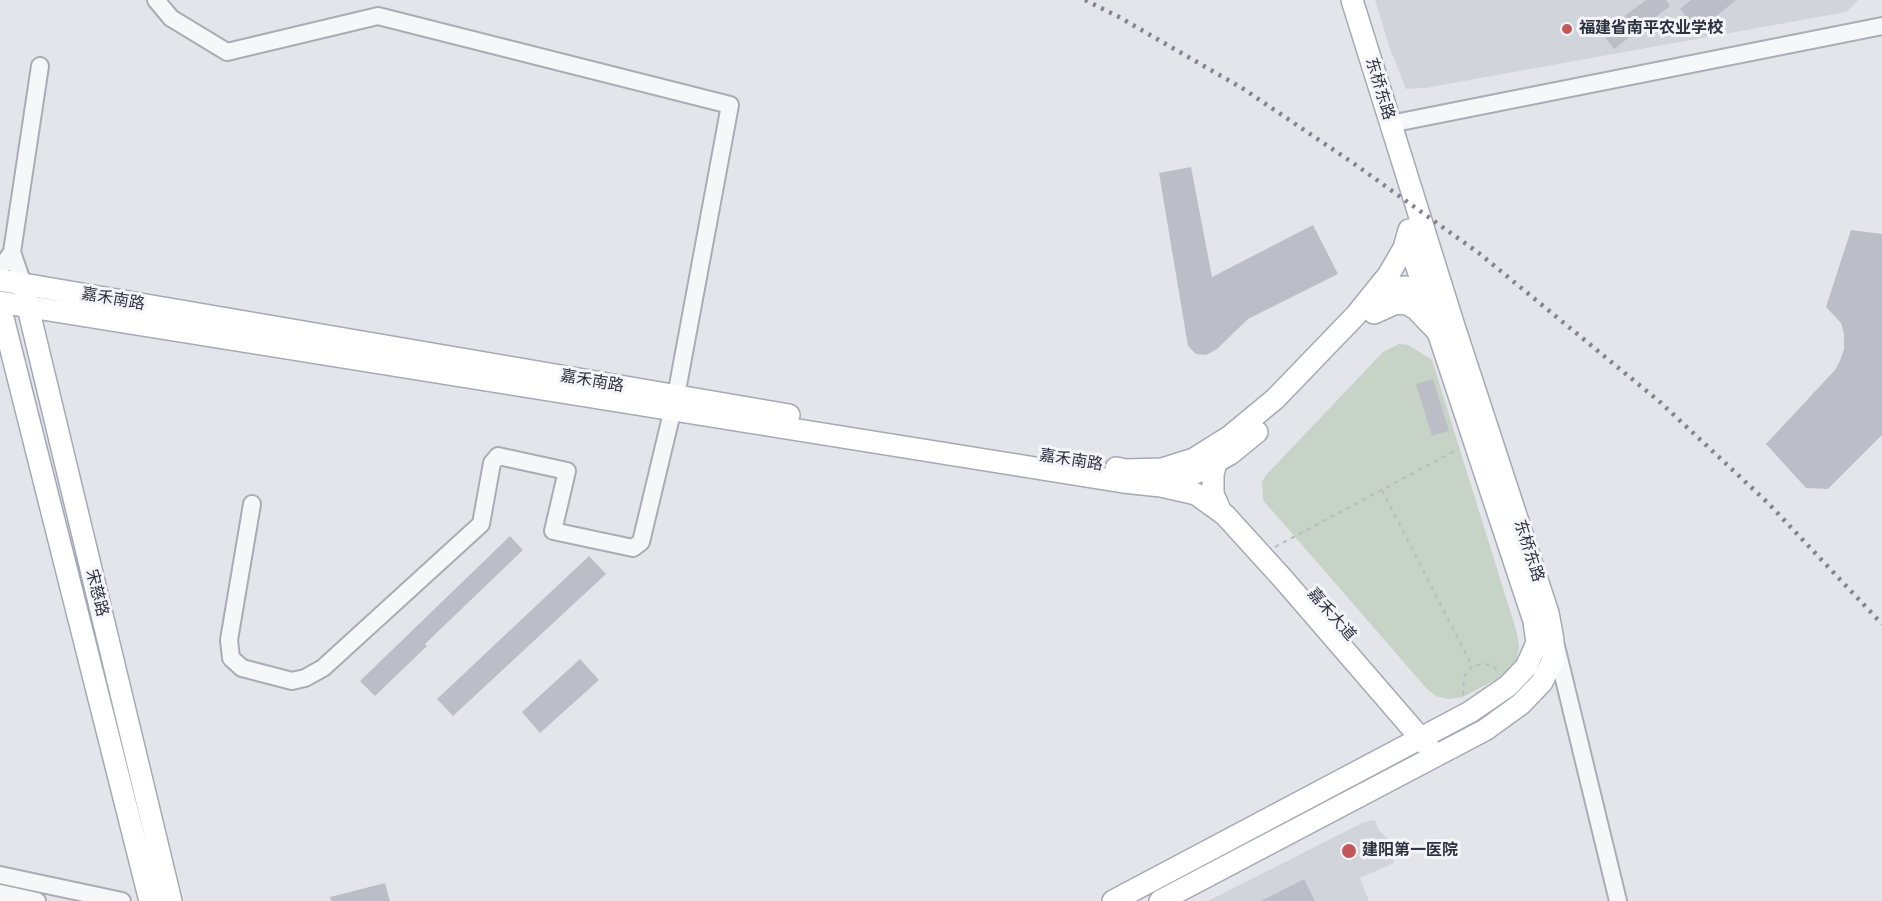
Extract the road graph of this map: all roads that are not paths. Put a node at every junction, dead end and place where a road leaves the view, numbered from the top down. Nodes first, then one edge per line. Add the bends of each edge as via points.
1 (156, 0) edge
2 (1337, 0) edge
3 (1352, 0) edge
4 (1882, 26) edge
5 (40, 66) dead end
6 (1390, 124) junction
7 (1415, 227) junction
8 (12, 252) junction
9 (1414, 258) junction
10 (0, 269) edge
11 (0, 280) edge
12 (23, 284) junction
13 (1395, 288) junction
14 (1428, 300) junction
15 (0, 304) edge
16 (27, 306) junction
17 (1370, 307) junction
18 (1446, 329) junction
19 (674, 403) junction
20 (1235, 440) junction
21 (1216, 462) junction
22 (1129, 476) junction
23 (1161, 477) junction
24 (1206, 490) junction
25 (252, 504) dead end
26 (1226, 508) junction
27 (1548, 613) junction
28 (1427, 736) junction
29 (1442, 753) junction
30 (0, 875) edge
31 (0, 893) edge
32 (37, 901) edge
33 (122, 901) edge
34 (150, 901) edge
35 (171, 901) edge
36 (1113, 901) edge
37 (1160, 901) edge
38 (1618, 901) edge

1 - 19 street via 171,18 227,52 378,16 730,105
2 - 7 main road, 东桥东路
3 - 6 main road, 东桥东路
4 - 6 street
5 - 8 street
6 - 7 main road, 东桥东路
7 - 9 main road via 1421,242
7 - 17 main road
7 - 18 main road, 东桥东路
8 - 10 street
8 - 12 street
9 - 13 main road
9 - 14 main road
11 - 12 main road, 嘉禾南路
12 - 16 main road, 宋慈路
12 - 19 main road, 嘉禾南路
13 - 14 main road via 1406,287
13 - 17 main road
14 - 18 main road
15 - 16 main road, 嘉禾南路
15 - 34 main road, 宋慈路
16 - 19 main road, 嘉禾南路
16 - 35 main road, 宋慈路
17 - 18 main road via 1407,304
17 - 20 main road via 1353,337 1279,411
18 - 27 main road, 东桥东路
18 - 28 main road via 1474,440 1534,621 1537,643 1526,667 1508,686
19 - 22 main road, 嘉禾南路 via 1126,470
19 - 25 street via 641,542 633,548 553,531 567,471 498,456 492,463 481,524 323,668 305,678 292,681 242,668 231,658 229,640
20 - 21 main road
20 - 23 main road
20 - 26 main road via 1225,490
21 - 23 main road via 1180,481
21 - 24 main road
22 - 23 main road, 嘉禾南路
22 - 24 main road via 1174,475
23 - 24 main road
24 - 26 main road, 嘉禾大道
26 - 28 main road, 嘉禾大道 via 1284,580
26 - 28 main road, 嘉禾大道 via 1272,548
27 - 29 main road, 东桥东路 via 1553,660 1542,682 1521,704 1485,730
27 - 38 street
28 - 29 main road, 嘉禾大道
28 - 36 main road
29 - 37 main road, 东桥东路
30 - 33 street
31 - 32 street

